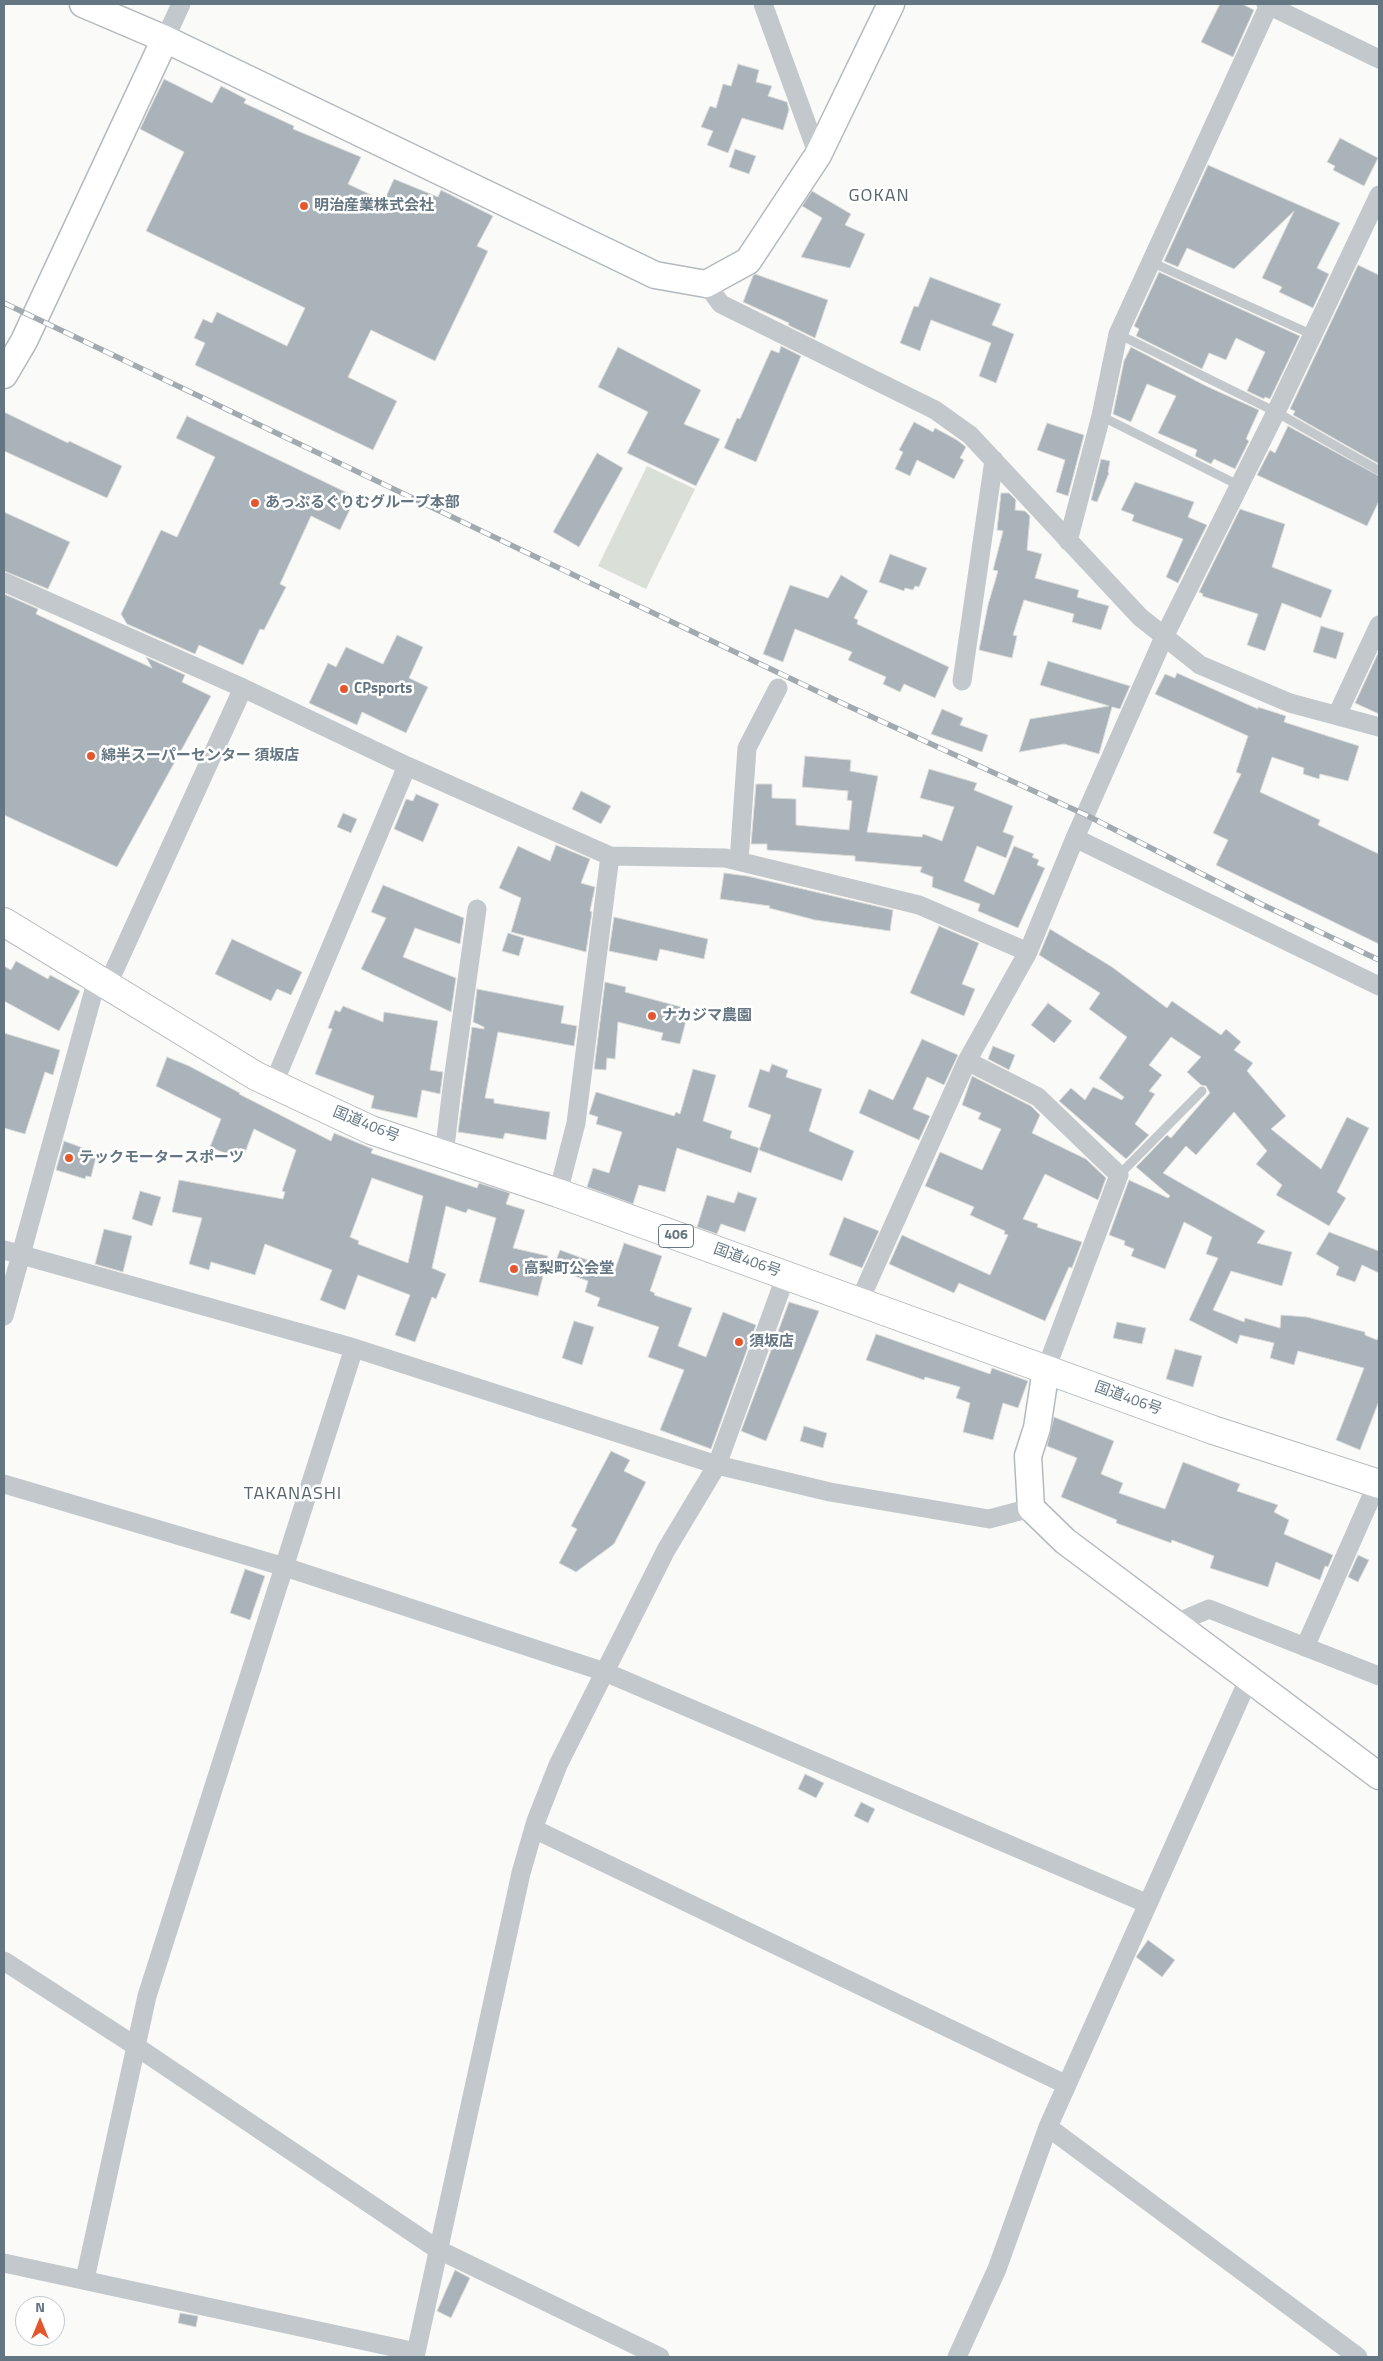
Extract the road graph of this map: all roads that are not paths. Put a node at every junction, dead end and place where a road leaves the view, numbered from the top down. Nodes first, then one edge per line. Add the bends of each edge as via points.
1 (83, 4) edge
2 (181, 4) edge
3 (763, 4) edge
4 (891, 4) edge
5 (1268, 4) edge
6 (165, 39) junction
7 (1379, 59) edge
8 (818, 155) junction
9 (1379, 195) edge
10 (1151, 262) junction
11 (706, 284) junction
12 (1118, 334) junction
13 (1313, 334) junction
14 (4, 376) edge
15 (1276, 412) junction
16 (1101, 416) junction
17 (994, 460) junction
18 (1378, 470) dead end
19 (1238, 485) junction
20 (1068, 541) junction
21 (4, 582) edge
22 (1379, 625) edge
23 (1164, 637) junction
24 (962, 681) dead end
25 (243, 688) junction
26 (778, 688) dead end
27 (1337, 715) junction
28 (1379, 727) edge
29 (407, 766) junction
30 (1075, 838) junction
31 (610, 856) junction
32 (739, 861) junction
33 (477, 909) dead end
34 (4, 922) edge
35 (1028, 952) junction
36 (102, 983) junction
37 (1379, 986) edge
38 (967, 1062) junction
39 (273, 1085) junction
40 (1202, 1090) dead end
41 (444, 1155) junction
42 (1120, 1175) junction
43 (558, 1193) junction
44 (12, 1253) edge
45 (786, 1275) junction
46 (859, 1302) junction
47 (4, 1316) edge
48 (354, 1348) junction
49 (1046, 1369) junction
50 (717, 1465) junction
51 (1379, 1482) edge
52 (4, 1484) edge
53 (1031, 1508) junction
54 (285, 1568) junction
55 (1176, 1623) junction
56 (1305, 1647) junction
57 (605, 1672) junction
58 (1379, 1676) edge
59 (1249, 1678) junction
60 (1379, 1776) edge
61 (534, 1829) junction
62 (1148, 1904) junction
63 (4, 1960) edge
64 (137, 2047) junction
65 (1066, 2085) junction
66 (1048, 2127) junction
67 (437, 2249) junction
68 (4, 2263) edge
69 (85, 2279) junction
70 (416, 2354) edge
71 (660, 2357) edge
72 (957, 2357) edge
73 (1358, 2357) edge

1 - 6 street
2 - 6 street
3 - 8 street
4 - 8 street
5 - 7 street
5 - 10 street
6 - 11 street via 655,275
6 - 14 street via 24,342
8 - 11 street via 748,261
9 - 13 street
10 - 12 street
10 - 13 lane
11 - 17 street via 721,304 935,410 970,435
12 - 15 lane
12 - 16 street
13 - 15 street
15 - 18 lane
15 - 19 street
16 - 19 lane
16 - 20 street
17 - 20 street
17 - 24 street
19 - 23 street
20 - 23 street via 1140,617
21 - 25 street
22 - 27 street
23 - 27 street via 1200,666 1290,704
23 - 30 street
25 - 29 street
25 - 36 street
26 - 32 street via 747,748
27 - 28 street
29 - 31 street
29 - 39 street
30 - 35 street
30 - 37 street
31 - 32 street
31 - 43 street via 576,1123
32 - 35 street via 919,905
33 - 41 street
34 - 36 highway, 国道406号 / 406
35 - 38 street
36 - 39 highway, 国道406号 / 406
36 - 44 street
38 - 42 street via 1038,1097
38 - 46 street
39 - 41 highway, 国道406号 / 406 via 372,1130
40 - 42 lane
41 - 43 highway, 国道406号 / 406
42 - 49 street
43 - 45 highway, 国道406号 / 406
44 - 47 street
44 - 48 street
45 - 46 highway, 国道406号 / 406
45 - 50 street
46 - 49 highway, 国道406号 / 406
48 - 50 street
48 - 54 street
49 - 51 highway, 国道406号 / 406 via 1213,1430
49 - 53 street via 1037,1428 1028,1456
50 - 53 street via 830,1492 989,1519
50 - 57 street via 666,1550
51 - 56 street
52 - 54 street
53 - 55 street via 1066,1541
54 - 57 street
54 - 64 street via 147,1996
55 - 56 street via 1209,1609
55 - 59 street
56 - 58 street
57 - 61 street via 558,1765
57 - 62 street
59 - 60 street
59 - 62 street
61 - 65 street
61 - 67 street via 521,1873
62 - 65 street
63 - 64 street
64 - 67 street
64 - 69 street
65 - 66 street
66 - 72 street via 997,2269
66 - 73 street
67 - 70 street
67 - 71 street
68 - 69 street
69 - 70 street

